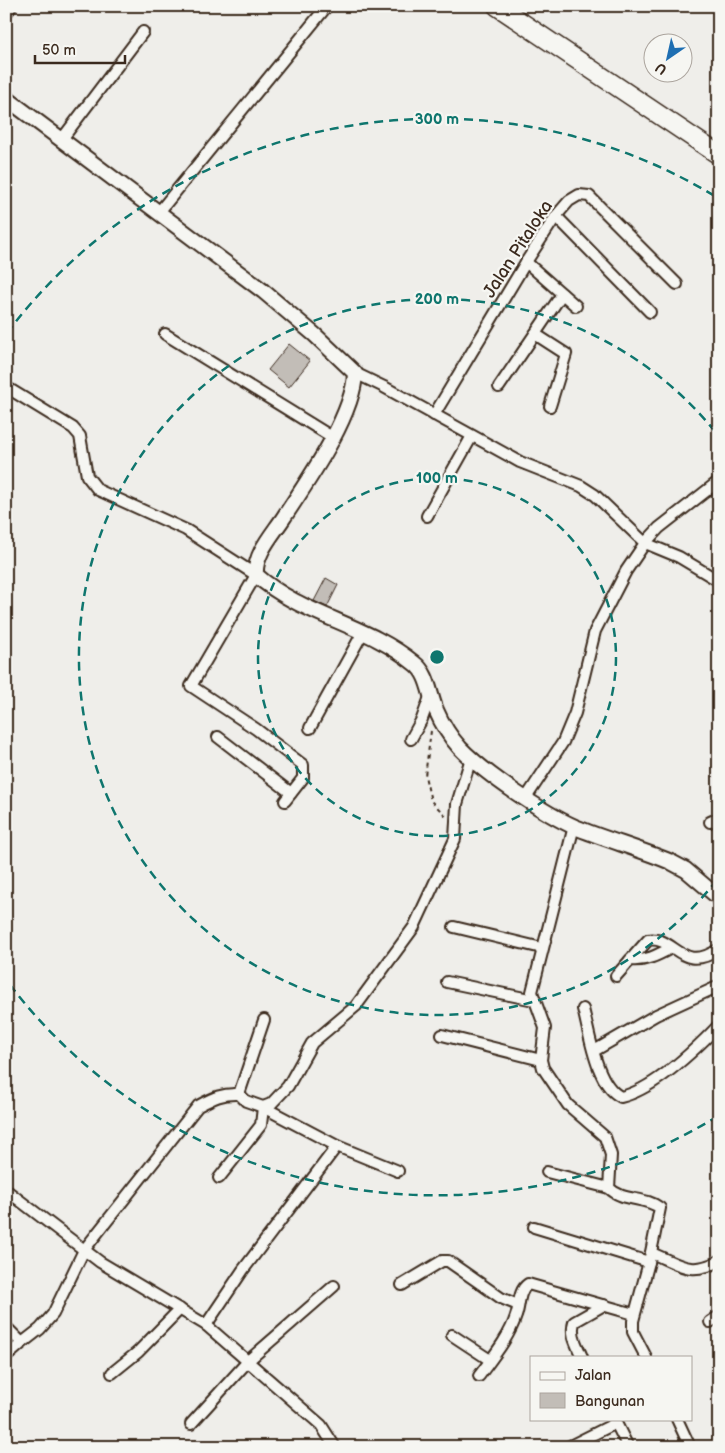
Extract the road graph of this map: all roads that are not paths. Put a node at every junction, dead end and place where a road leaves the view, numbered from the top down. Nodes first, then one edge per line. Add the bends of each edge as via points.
1 (9, 6) edge
2 (327, 6) edge
3 (496, 6) edge
4 (6, 10) edge
5 (143, 32) dead end
6 (6, 98) edge
7 (62, 139) junction
8 (719, 155) edge
9 (159, 212) junction
10 (556, 216) junction
11 (526, 262) junction
12 (677, 284) dead end
13 (562, 294) junction
14 (576, 306) dead end
15 (650, 312) dead end
16 (165, 334) dead end
17 (535, 334) junction
18 (355, 373) junction
19 (6, 387) edge
20 (499, 387) dead end
21 (550, 406) dead end
22 (434, 415) junction
23 (472, 436) junction
24 (332, 437) junction
25 (719, 481) edge
26 (427, 516) dead end
27 (645, 543) junction
28 (256, 575) junction
29 (719, 581) edge
30 (362, 634) junction
31 (431, 693) junction
32 (310, 728) dead end
33 (218, 737) dead end
34 (411, 739) dead end
35 (470, 758) junction
36 (526, 798) junction
37 (574, 826) junction
38 (719, 898) edge
39 (454, 928) dead end
40 (542, 948) junction
41 (671, 948) junction
42 (719, 949) edge
43 (630, 960) junction
44 (616, 976) dead end
45 (447, 982) dead end
46 (719, 986) edge
47 (534, 1000) junction
48 (583, 1009) dead end
49 (264, 1020) dead end
50 (719, 1025) edge
51 (442, 1035) dead end
52 (594, 1051) junction
53 (541, 1060) junction
54 (239, 1094) junction
55 (263, 1107) junction
56 (337, 1146) junction
57 (398, 1172) dead end
58 (547, 1172) dead end
59 (219, 1178) dead end
60 (609, 1188) junction
61 (6, 1190) edge
62 (534, 1227) dead end
63 (84, 1250) junction
64 (653, 1257) junction
65 (719, 1260) edge
66 (402, 1285) dead end
67 (334, 1286) dead end
68 (518, 1305) junction
69 (604, 1305) junction
70 (180, 1309) junction
71 (634, 1314) junction
72 (719, 1316) edge
73 (710, 1322) dead end
74 (206, 1325) junction
75 (6, 1327) edge
76 (452, 1335) dead end
77 (22, 1343) junction
78 (582, 1356) edge
79 (645, 1356) edge
80 (6, 1357) edge
81 (249, 1360) junction
82 (490, 1360) junction
83 (112, 1373) dead end
84 (479, 1376) dead end
85 (677, 1420) edge
86 (615, 1421) edge
87 (191, 1424) dead end
88 (335, 1447) edge
89 (568, 1447) edge
90 (628, 1447) edge
91 (690, 1447) edge

1 - 4 street
2 - 9 street
3 - 8 highway
5 - 7 street
6 - 7 street
7 - 9 street
9 - 18 street via 263,291
10 - 11 street, Jalan Pitaloka
10 - 12 street, Jalan Pitaloka via 569,201 589,196
10 - 15 street
11 - 13 street
11 - 22 street, Jalan Pitaloka
13 - 14 street
13 - 17 street
16 - 24 street
17 - 20 street
17 - 21 street via 566,354
18 - 22 street
18 - 24 street via 352,398
19 - 28 street via 73,428 80,436 87,476 98,490 186,530
22 - 23 street
23 - 26 street
23 - 27 street via 520,462 595,495
24 - 28 street via 260,554 255,565
25 - 27 street via 659,528
27 - 29 street via 680,557
27 - 36 street via 626,571 595,631 575,713 563,742
28 - 30 street via 300,605
28 - 33 street via 191,686 304,765 303,778 288,797
30 - 31 street via 402,654 420,668
30 - 32 street
31 - 34 street
31 - 35 street via 435,709 448,733
35 - 36 street
35 - 55 street via 457,804 455,839 414,927 356,1006 312,1043 288,1086 275,1101
36 - 37 street
37 - 38 street via 671,862 686,870
37 - 40 street
39 - 40 street
40 - 47 street via 532,992
41 - 42 street via 692,958 701,958
41 - 43 street via 644,960
41 - 43 street via 658,940 648,940
43 - 44 street
45 - 47 street
46 - 52 street via 656,1015
47 - 53 street via 545,1028
48 - 52 street
49 - 54 street
50 - 52 street via 667,1071 643,1088 621,1097 608,1088
51 - 53 street
53 - 60 street via 568,1105 605,1137 611,1155
54 - 55 street via 246,1102
54 - 63 street via 218,1095 198,1106
55 - 56 street
55 - 59 street via 260,1125
56 - 57 street
56 - 74 street via 243,1270
58 - 60 street
60 - 64 street via 621,1196 660,1208
61 - 63 street
62 - 64 street
63 - 70 street
63 - 77 street via 53,1314
64 - 65 street via 693,1269
64 - 71 street
66 - 68 street via 442,1261 448,1261 502,1298
67 - 81 street
68 - 69 street via 521,1292 528,1284
68 - 82 street via 510,1330
69 - 71 street
69 - 78 street via 574,1322 571,1330
70 - 74 street
70 - 83 street via 138,1352
71 - 79 street via 633,1332
72 - 73 street
74 - 81 street
75 - 77 street
76 - 82 street
77 - 80 street
81 - 87 street
81 - 88 street via 321,1425
82 - 84 street
85 - 91 street
86 - 89 street
86 - 90 street

